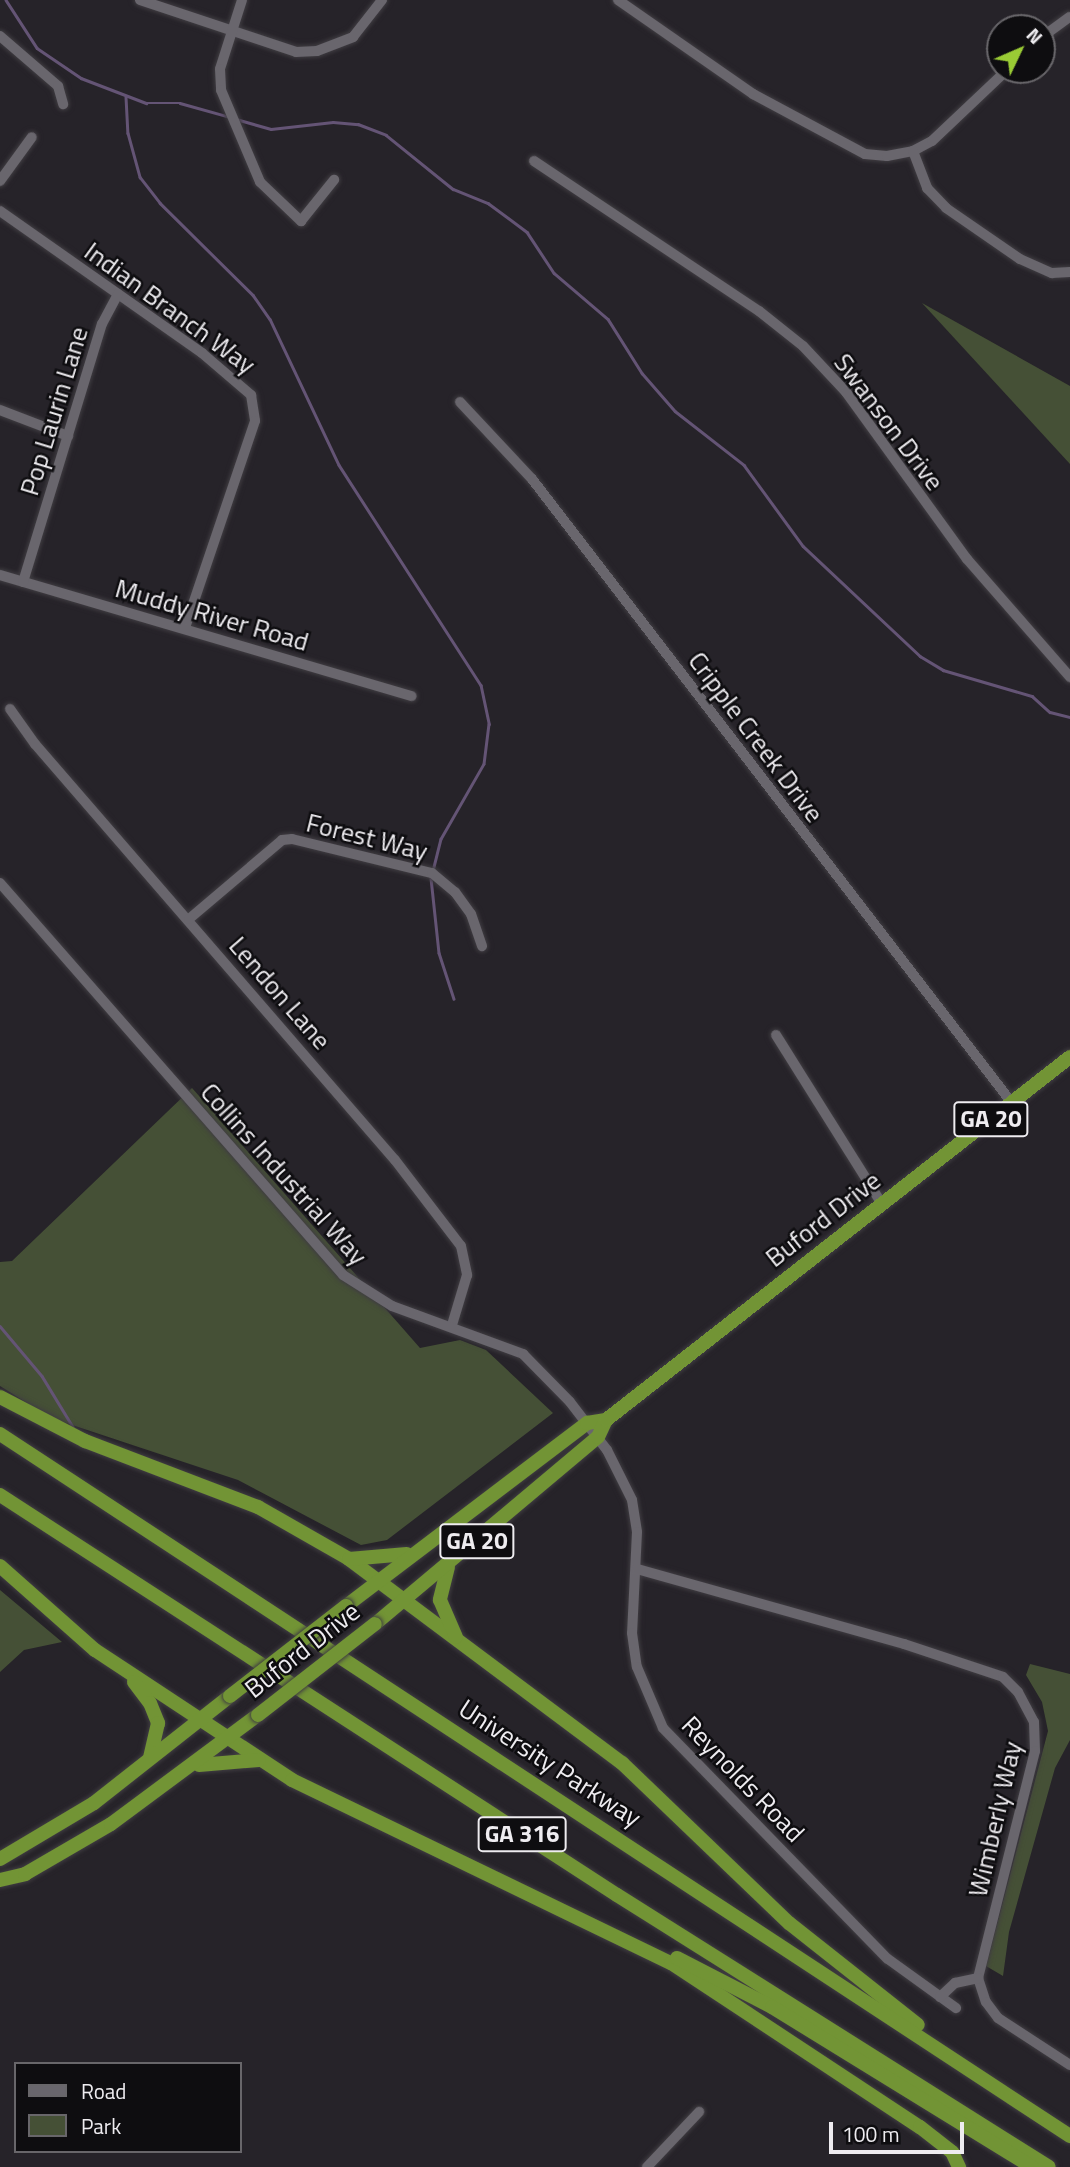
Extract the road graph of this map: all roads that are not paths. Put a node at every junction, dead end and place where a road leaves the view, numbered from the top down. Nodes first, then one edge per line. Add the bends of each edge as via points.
1 (139, 0) edge
2 (242, 0) edge
3 (382, 0) edge
4 (618, 0) edge
5 (231, 33) junction
6 (0, 36) edge
7 (993, 84) edge
8 (63, 104) dead end
9 (32, 137) dead end
10 (913, 151) junction
11 (534, 161) dead end
12 (334, 180) dead end
13 (0, 181) edge
14 (0, 211) edge
15 (1070, 272) edge
16 (118, 294) junction
17 (460, 402) dead end
18 (0, 410) edge
19 (68, 436) junction
20 (0, 575) edge
21 (23, 582) junction
22 (186, 628) junction
23 (1070, 677) edge
24 (412, 696) dead end
25 (10, 709) dead end
26 (0, 883) edge
27 (189, 919) junction
28 (482, 946) dead end
29 (776, 1035) dead end
30 (1070, 1057) edge
31 (1012, 1103) junction
32 (882, 1204) junction
33 (452, 1325) junction
34 (0, 1397) edge
35 (606, 1420) junction
36 (587, 1423) junction
37 (0, 1434) edge
38 (598, 1437) junction
39 (0, 1495) edge
40 (412, 1553) junction
41 (349, 1559) junction
42 (449, 1565) junction
43 (0, 1566) edge
44 (636, 1569) junction
45 (376, 1581) junction
46 (404, 1602) junction
47 (460, 1644) junction
48 (126, 1672) junction
49 (199, 1720) junction
50 (229, 1739) junction
51 (150, 1759) junction
52 (260, 1760) junction
53 (191, 1767) junction
54 (0, 1859) edge
55 (0, 1880) edge
56 (624, 1937) junction
57 (978, 1978) junction
58 (940, 1997) junction
59 (956, 2008) dead end
60 (1070, 2064) edge
61 (1013, 2097) junction
62 (699, 2112) dead end
63 (1070, 2136) edge
64 (647, 2167) edge
65 (959, 2167) edge
66 (1032, 2167) edge
67 (1049, 2167) edge

1 - 5 street
2 - 5 street
3 - 5 street via 353,37 317,51 296,52
4 - 10 street via 695,49 753,94 827,136 865,154
5 - 12 street via 220,69 221,90 260,182 300,220
6 - 8 street via 58,86
7 - 10 street via 945,130
9 - 13 street
10 - 15 street via 927,188 946,208 1020,259 1052,273
11 - 23 street, Swanson Drive via 759,311 803,346 846,392 967,559
14 - 16 street, Indian Branch Way
16 - 19 street, Pop Laurin Lane via 102,324
16 - 22 street, Indian Branch Way via 202,353 251,395 254,421
17 - 31 street, Cripple Creek Drive via 538,486
18 - 19 street
19 - 21 street, Pop Laurin Lane
20 - 21 street, Muddy River Road
21 - 22 street, Muddy River Road
22 - 24 street, Muddy River Road
25 - 27 street, Lendon Lane via 35,744
26 - 33 street, Collins Industrial Way via 343,1275 376,1299
27 - 28 street, Forest Way via 282,840 292,839 432,873 455,892 471,914
27 - 33 street, Lendon Lane via 395,1160 461,1246 467,1275
29 - 32 street
30 - 31 highway, Buford Drive / GA 20
31 - 32 highway, Buford Drive / GA 20
32 - 35 highway, Buford Drive / GA 20
33 - 36 street, Collins Industrial Way via 523,1354
34 - 41 highway via 94,1445 258,1507
35 - 36 highway, Buford Drive / GA 20
35 - 38 highway, Buford Drive / GA 20
36 - 38 street, Collins Industrial Way
36 - 40 highway, Buford Drive / GA 20
37 - 61 highway, University Parkway / GA 316
38 - 42 highway, Buford Drive / GA 20
38 - 44 street, Reynolds Road via 632,1500 638,1532
39 - 67 highway, GA 316 via 617,1895
40 - 41 highway
40 - 45 highway, Buford Drive / GA 20
41 - 45 highway
42 - 46 highway, Buford Drive / GA 20
42 - 47 highway via 440,1600
43 - 48 highway via 63,1625
44 - 57 street, Wimberly Way via 904,1644 1003,1677 1018,1692 1034,1722 1035,1751
44 - 58 street, Reynolds Road via 632,1633 637,1667 670,1739 888,1959
45 - 46 highway
45 - 49 highway, Buford Drive / GA 20, bridge
46 - 47 highway
46 - 50 highway, Buford Drive / GA 20, bridge
47 - 61 highway via 639,1777 825,1954
48 - 49 highway
48 - 51 highway via 150,1703 158,1723
49 - 50 highway
49 - 51 highway, Buford Drive / GA 20
50 - 52 highway
50 - 53 highway, Buford Drive / GA 20
51 - 54 highway, Buford Drive / GA 20 via 94,1803
52 - 53 highway via 221,1760
52 - 56 highway via 327,1800
53 - 55 highway, Buford Drive / GA 20 via 70,1850 25,1874
56 - 65 highway via 729,1999 920,2127 952,2152
56 - 66 highway via 687,1962 772,2007
57 - 58 street via 955,1983
57 - 60 street via 986,2002 998,2018
58 - 59 street, Reynolds Road
61 - 63 highway, University Parkway / GA 316
62 - 64 street

